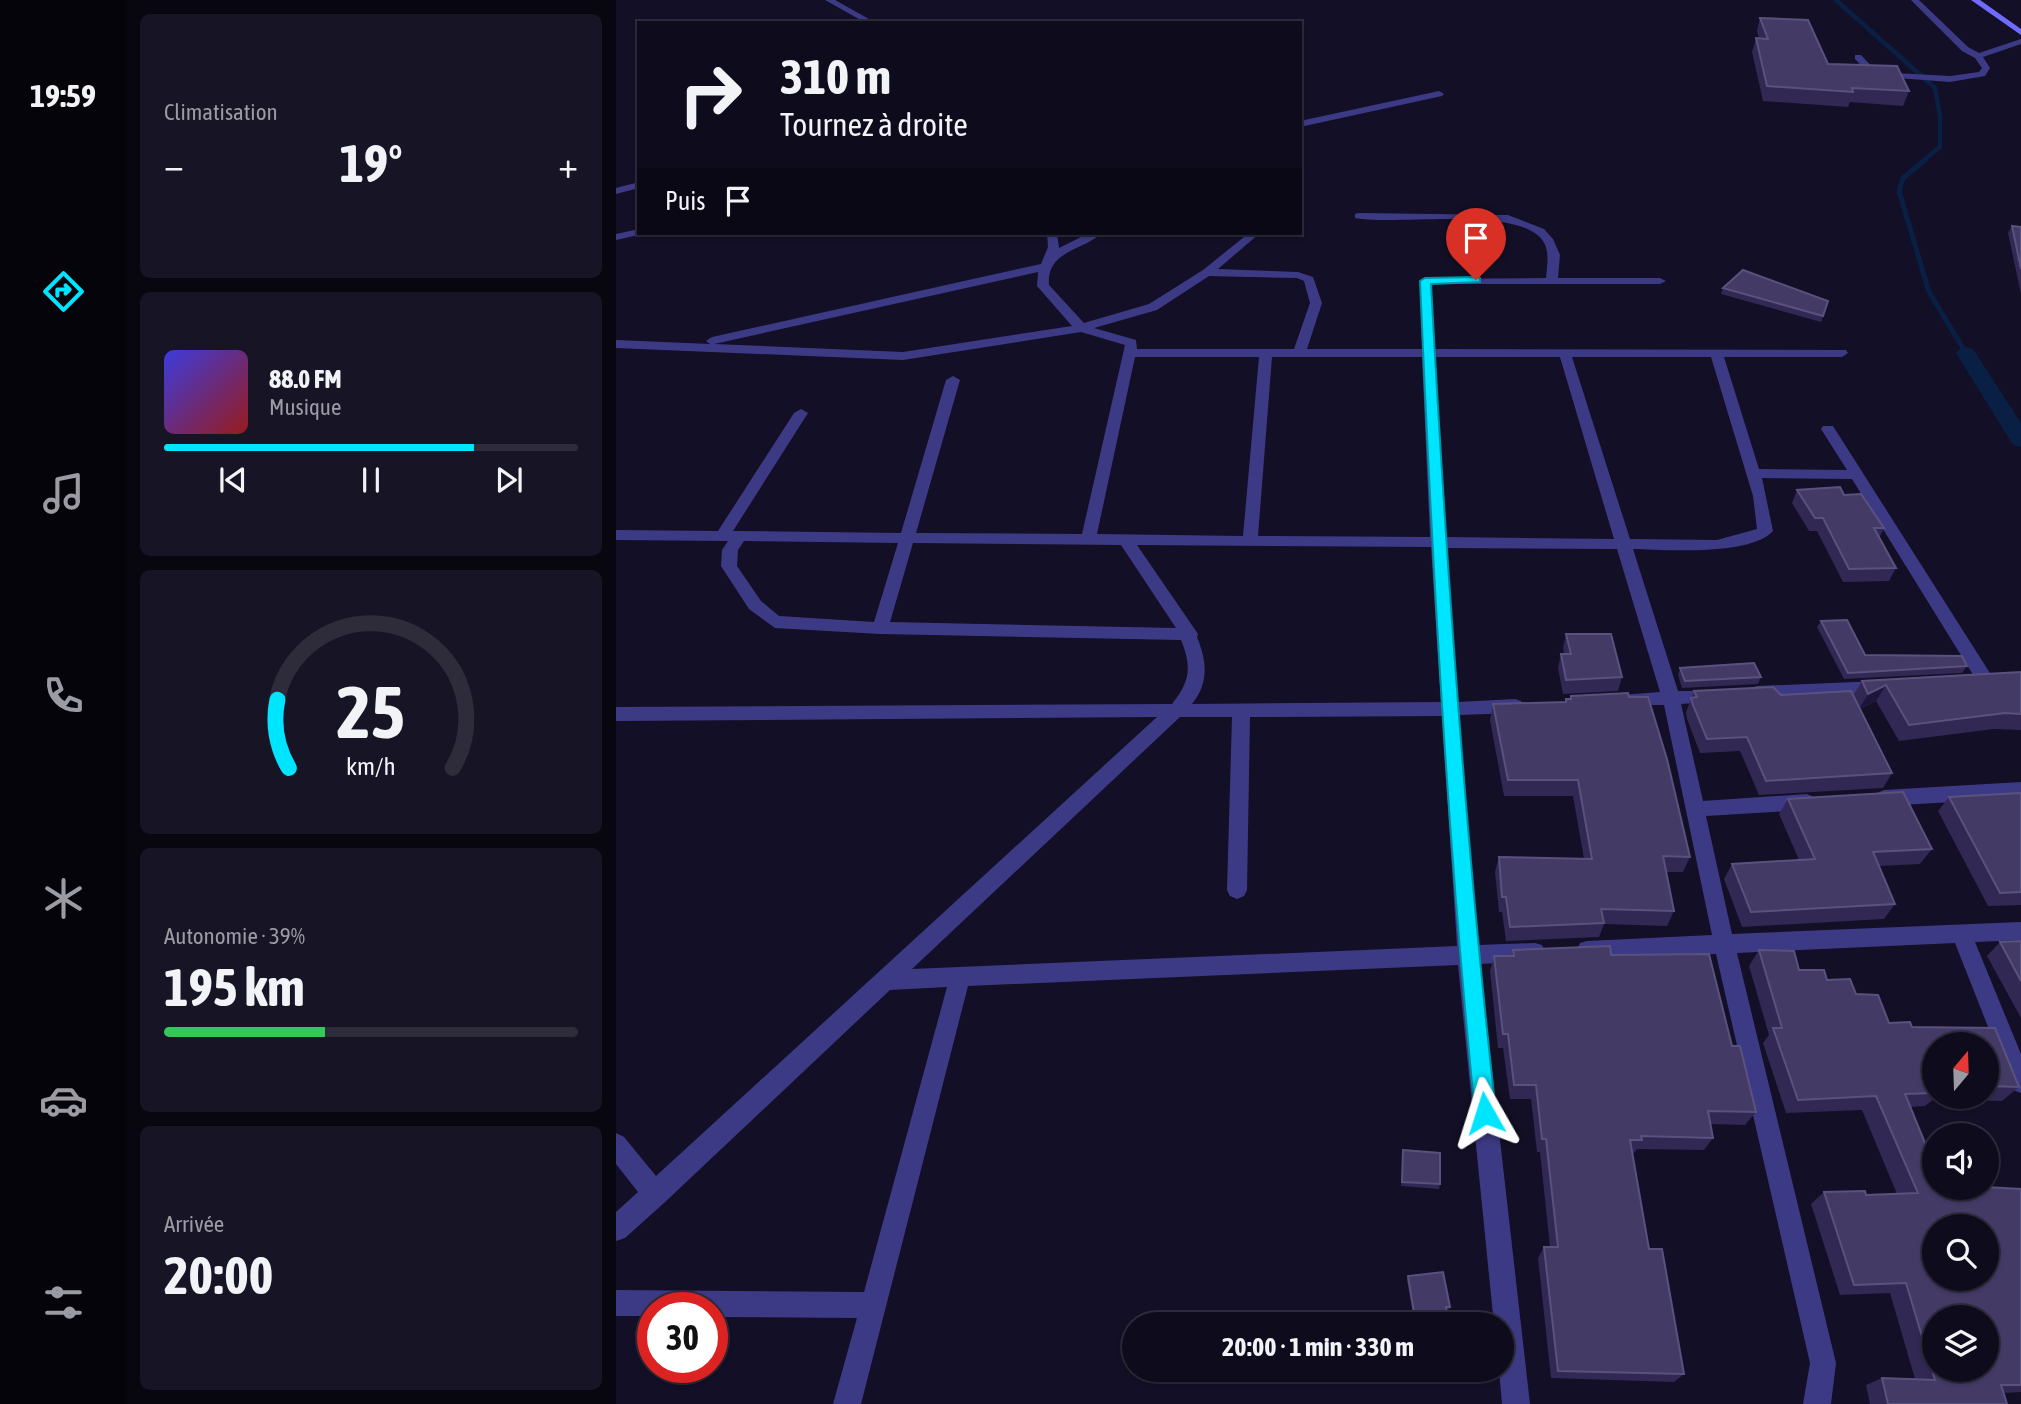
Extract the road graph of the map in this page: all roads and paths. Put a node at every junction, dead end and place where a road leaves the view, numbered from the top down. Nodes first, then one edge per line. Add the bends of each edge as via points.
1 (830, 0) edge
2 (1915, 0) edge
3 (1975, 0) edge
4 (868, 21) edge
5 (2020, 34) edge
6 (1978, 56) junction
7 (1858, 57) dead end
8 (1439, 94) dead end
9 (1302, 124) edge
10 (637, 186) edge
11 (616, 191) edge
12 (1359, 216) dead end
13 (637, 232) edge
14 (1053, 235) edge
15 (1094, 235) edge
16 (1253, 235) edge
17 (616, 237) edge
18 (1049, 262) junction
19 (1207, 272) junction
20 (1552, 279) junction
21 (1660, 281) dead end
22 (1081, 328) junction
23 (616, 344) edge
24 (684, 347) junction
25 (1130, 353) junction
26 (1716, 353) junction
27 (1842, 353) dead end
28 (1266, 354) junction
29 (1299, 354) junction
30 (1429, 354) junction
31 (1565, 354) junction
32 (953, 380) dead end
33 (801, 413) dead end
34 (1828, 429) dead end
35 (1754, 473) junction
36 (1856, 475) junction
37 (732, 535) junction
38 (616, 536) edge
39 (907, 536) junction
40 (1089, 538) junction
41 (1124, 538) junction
42 (1250, 540) junction
43 (1438, 542) junction
44 (1624, 544) junction
45 (880, 628) junction
46 (1190, 634) junction
47 (2009, 680) edge
48 (1890, 686) edge
49 (1671, 698) junction
50 (1615, 701) edge
51 (1533, 705) edge
52 (1450, 709) junction
53 (1177, 710) junction
54 (1241, 710) junction
55 (616, 713) edge
56 (2021, 790) edge
57 (1871, 799) edge
58 (1831, 801) edge
59 (1695, 809) junction
60 (1237, 890) dead end
61 (2021, 930) edge
62 (1961, 933) junction
63 (1724, 944) junction
64 (1468, 955) junction
65 (960, 977) junction
66 (886, 979) junction
67 (2021, 1082) edge
68 (616, 1145) edge
69 (655, 1194) junction
70 (616, 1229) edge
71 (616, 1303) edge
72 (873, 1305) junction
73 (847, 1404) edge
74 (1516, 1404) edge
75 (1817, 1404) edge

1 - 4 street
2 - 6 street
3 - 5 main road
5 - 6 street
6 - 7 street via 1986,68 1982,74 1950,79 1874,74
8 - 9 street
10 - 11 street
12 - 20 street via 1504,216 1540,231 1549,241 1554,255
13 - 17 street
14 - 18 street
15 - 18 street
16 - 19 street
18 - 22 street via 1042,271 1043,286
18 - 24 street
19 - 22 street via 1153,307
19 - 29 street via 1309,279 1316,303
20 - 21 street
20 - 30 street via 1425,281
22 - 24 street via 902,356
22 - 25 street via 1132,342
23 - 24 street
25 - 28 street
25 - 40 street
26 - 27 street
26 - 31 street
26 - 35 street
28 - 29 street
28 - 42 street
29 - 30 street
30 - 31 street
30 - 43 street
31 - 44 street
32 - 39 street
33 - 37 street
34 - 36 street
35 - 36 street
35 - 44 street via 1765,531 1717,545
36 - 47 street via 1979,682
37 - 38 street
37 - 39 street
37 - 45 street via 729,566 755,605 775,621
39 - 40 street
39 - 45 street
40 - 41 street
41 - 42 street
41 - 46 street
42 - 43 street
43 - 44 street
43 - 52 street
44 - 49 street
45 - 46 street
46 - 53 street via 1198,660 1195,686
48 - 49 street
49 - 50 street
49 - 59 street
51 - 52 street
52 - 54 street
52 - 64 street
53 - 54 street
53 - 55 street
53 - 66 street
54 - 60 street
56 - 57 street
58 - 59 street
59 - 63 street
61 - 62 street
62 - 63 street
62 - 67 street
63 - 64 street
63 - 75 street via 1823,1363
64 - 65 street
64 - 74 street
65 - 66 street
65 - 72 street
66 - 69 street
68 - 69 street
69 - 70 street
71 - 72 street
72 - 73 street

